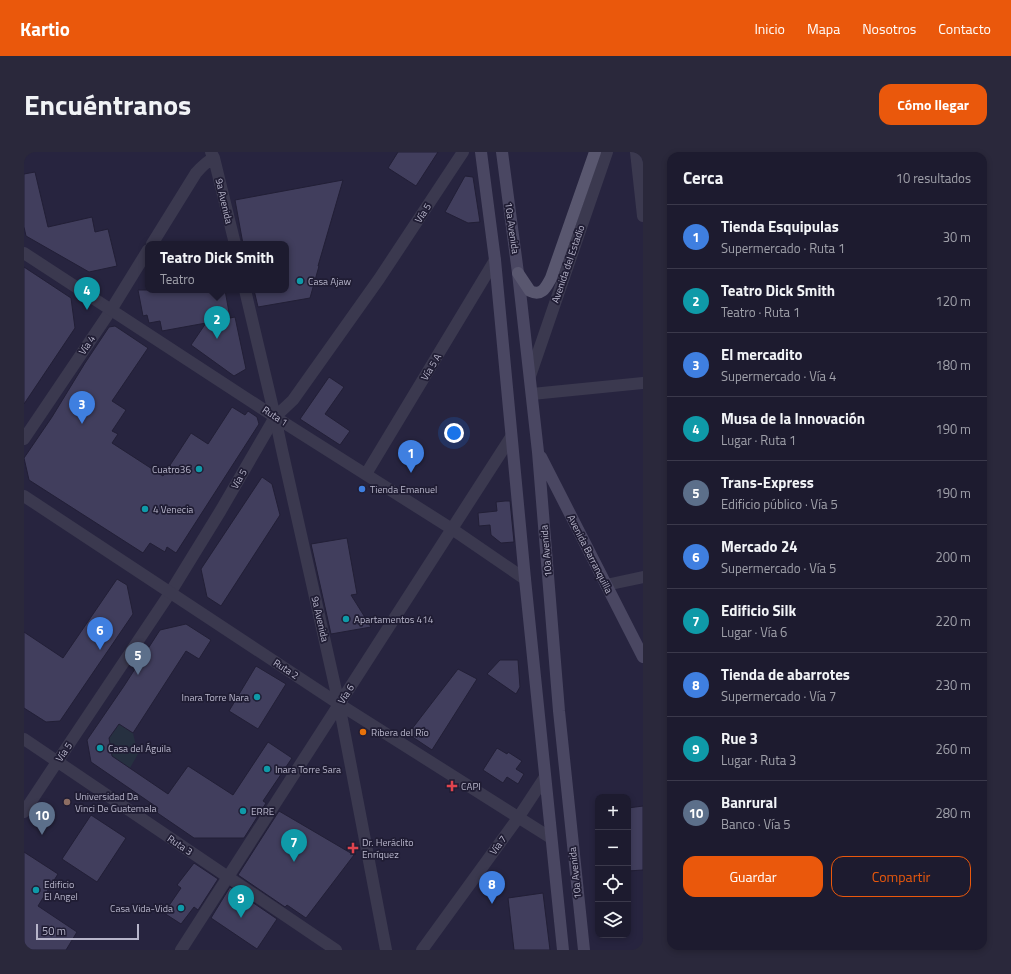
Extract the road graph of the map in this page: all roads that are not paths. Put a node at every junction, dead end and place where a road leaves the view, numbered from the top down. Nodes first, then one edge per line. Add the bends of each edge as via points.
1 (463, 152) edge
2 (481, 152) edge
3 (502, 152) edge
4 (595, 152) edge
5 (607, 152) edge
6 (636, 152) edge
7 (214, 154) edge
8 (643, 216) edge
9 (154, 241) edge
10 (233, 241) edge
11 (24, 253) edge
12 (145, 255) edge
13 (495, 260) junction
14 (518, 272) junction
15 (246, 293) edge
16 (111, 310) junction
17 (530, 376) junction
18 (643, 383) edge
19 (532, 394) junction
20 (275, 417) junction
21 (511, 437) junction
22 (24, 439) edge
23 (538, 452) junction
24 (366, 474) junction
25 (24, 496) edge
26 (452, 529) junction
27 (643, 577) edge
28 (525, 579) junction
29 (606, 585) junction
30 (170, 593) junction
31 (643, 657) edge
32 (339, 704) junction
33 (24, 739) edge
34 (544, 758) junction
35 (564, 761) junction
36 (58, 762) junction
37 (545, 777) junction
38 (24, 812) edge
39 (518, 818) junction
40 (551, 838) junction
41 (228, 877) junction
42 (181, 950) edge
43 (336, 950) edge
44 (386, 950) edge
45 (422, 950) edge
46 (563, 950) edge
47 (584, 950) edge

1 - 20 street, Vía 5 via 380,279 292,400
2 - 13 main road, 10a Avenida
3 - 14 main road, 10a Avenida
4 - 14 main road via 551,278 545,288 537,293 530,291
5 - 17 street, Avenida del Estadio
6 - 8 street
7 - 9 street via 196,173
7 - 10 street, 9a Avenida
11 - 16 street, Ruta 1
12 - 16 street, Vía 4
13 - 21 main road, 10a Avenida
13 - 24 street, Vía 5 A
14 - 17 main road, 10a Avenida
15 - 20 street, 9a Avenida
16 - 20 street, Ruta 1
16 - 22 street, Vía 4
17 - 19 main road, 10a Avenida
18 - 19 street
19 - 23 main road, 10a Avenida
20 - 24 street, Ruta 1
20 - 30 street, Vía 5
20 - 32 street, 9a Avenida
21 - 26 street, Vía 6
21 - 28 main road, 10a Avenida
23 - 29 main road, Avenida Barranquilla
23 - 35 main road, 10a Avenida
24 - 26 street, Ruta 1
25 - 30 street, Ruta 2
26 - 28 street, Ruta 1
26 - 32 street, Vía 6
27 - 29 street
28 - 34 main road, 10a Avenida
29 - 31 main road, Avenida Barranquilla
30 - 32 street, Ruta 2
30 - 36 street, Vía 5
32 - 39 street, Ruta 2
32 - 41 street, Vía 6
32 - 44 street, 9a Avenida
33 - 36 street, Ruta 3
34 - 35 main road
34 - 37 main road, 10a Avenida
35 - 47 main road, 10a Avenida
36 - 38 street, Vía 5
36 - 41 street, Ruta 3
37 - 39 street, Vía 7
37 - 40 main road, 10a Avenida
39 - 40 street, Ruta 2
39 - 45 street, Vía 7
40 - 46 main road, 10a Avenida
41 - 42 street, Vía 6
41 - 43 street, Ruta 3

